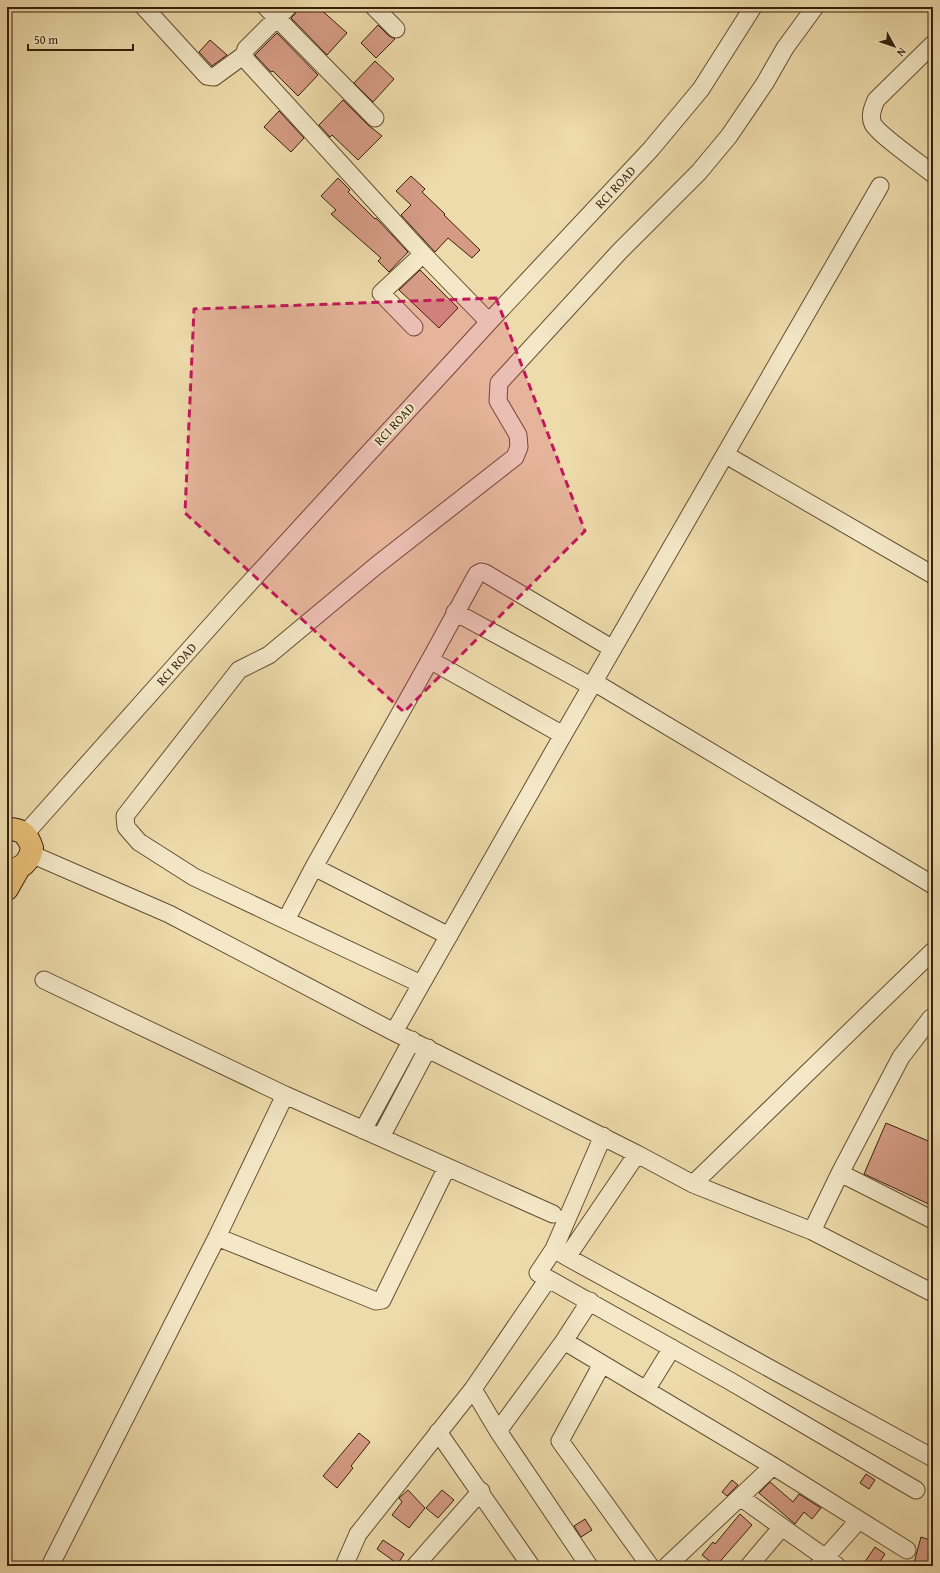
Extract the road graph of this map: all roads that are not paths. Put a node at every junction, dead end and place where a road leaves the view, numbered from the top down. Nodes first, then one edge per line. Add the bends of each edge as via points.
1 (144, 7) edge
2 (374, 7) edge
3 (753, 7) edge
4 (815, 7) edge
5 (277, 11) edge
6 (396, 29) dead end
7 (933, 44) edge
8 (244, 55) junction
9 (375, 118) dead end
10 (933, 174) edge
11 (880, 186) dead end
12 (423, 254) junction
13 (489, 322) junction
14 (414, 328) dead end
15 (726, 455) junction
16 (933, 575) edge
17 (455, 612) junction
18 (613, 649) junction
19 (430, 660) junction
20 (592, 684) junction
21 (562, 735) junction
22 (12, 830) edge
23 (19, 864) edge
24 (314, 867) junction
25 (933, 885) edge
26 (7, 889) edge
27 (286, 920) junction
28 (449, 936) junction
29 (933, 951) edge
30 (44, 980) dead end
31 (421, 984) junction
32 (930, 1018) dead end
33 (394, 1032) junction
34 (412, 1040) junction
35 (428, 1048) junction
36 (285, 1095) junction
37 (363, 1130) junction
38 (602, 1136) junction
39 (381, 1137) junction
40 (637, 1154) junction
41 (447, 1167) junction
42 (840, 1173) junction
43 (693, 1184) junction
44 (553, 1214) dead end
45 (933, 1220) edge
46 (812, 1232) junction
47 (217, 1237) junction
48 (561, 1253) junction
49 (548, 1279) junction
50 (933, 1293) edge
51 (590, 1301) junction
52 (564, 1341) junction
53 (672, 1348) junction
54 (602, 1364) junction
55 (473, 1389) junction
56 (646, 1390) junction
57 (498, 1430) junction
58 (438, 1432) junction
59 (933, 1458) edge
60 (773, 1466) junction
61 (916, 1490) dead end
62 (481, 1492) junction
63 (740, 1497) junction
64 (859, 1520) junction
65 (782, 1527) junction
66 (908, 1550) dead end
67 (827, 1564) edge
68 (50, 1566) edge
69 (344, 1566) edge
70 (415, 1566) edge
71 (531, 1566) edge
72 (589, 1566) edge
73 (650, 1566) edge
74 (667, 1566) edge
75 (749, 1566) edge

1 - 8 street via 207,76 214,77
2 - 6 street
3 - 13 street, RCI ROAD via 702,89 656,143
4 - 27 street via 785,48 757,96 729,136 699,172 620,252 499,382 498,401 518,435 519,447 515,457 269,655 239,670 125,816 126,827 139,842 194,877
5 - 8 street
5 - 9 street
7 - 10 street via 876,100 872,111 873,124
8 - 12 street
11 - 15 street
12 - 13 street
12 - 14 street via 381,293
13 - 22 street, RCI ROAD via 232,602
15 - 16 street
15 - 18 street
17 - 18 street via 477,574 485,573
17 - 19 street
17 - 20 street
18 - 20 street
19 - 21 street
19 - 24 street
20 - 21 street
20 - 25 street
21 - 28 street
22 - 23 main road via 30,842
23 - 26 main road
23 - 33 street via 169,914
24 - 27 street
24 - 28 street
27 - 31 street
28 - 31 street
29 - 43 street
30 - 36 street
31 - 33 street
32 - 42 street via 901,1057
33 - 34 street
34 - 35 street
34 - 37 street
35 - 38 street
35 - 39 street
36 - 37 street
36 - 47 street
37 - 39 street
38 - 40 street
38 - 48 street
39 - 41 street
40 - 43 street
40 - 48 street
41 - 44 street
41 - 47 street via 382,1300 376,1301
42 - 45 street
42 - 46 street
43 - 46 street
46 - 50 street
47 - 68 street
48 - 49 street via 538,1273
48 - 59 street
49 - 51 street
49 - 55 street
51 - 52 street
51 - 53 street
52 - 54 street
52 - 57 street
53 - 56 street
53 - 61 street
54 - 56 street
54 - 73 street via 560,1441
55 - 57 street
55 - 58 street
56 - 60 street
57 - 72 street
58 - 62 street
58 - 69 street via 358,1534
60 - 63 street
60 - 64 street
62 - 70 street
62 - 71 street
63 - 65 street
63 - 74 street
64 - 66 street
64 - 67 street
65 - 67 street
65 - 75 street

